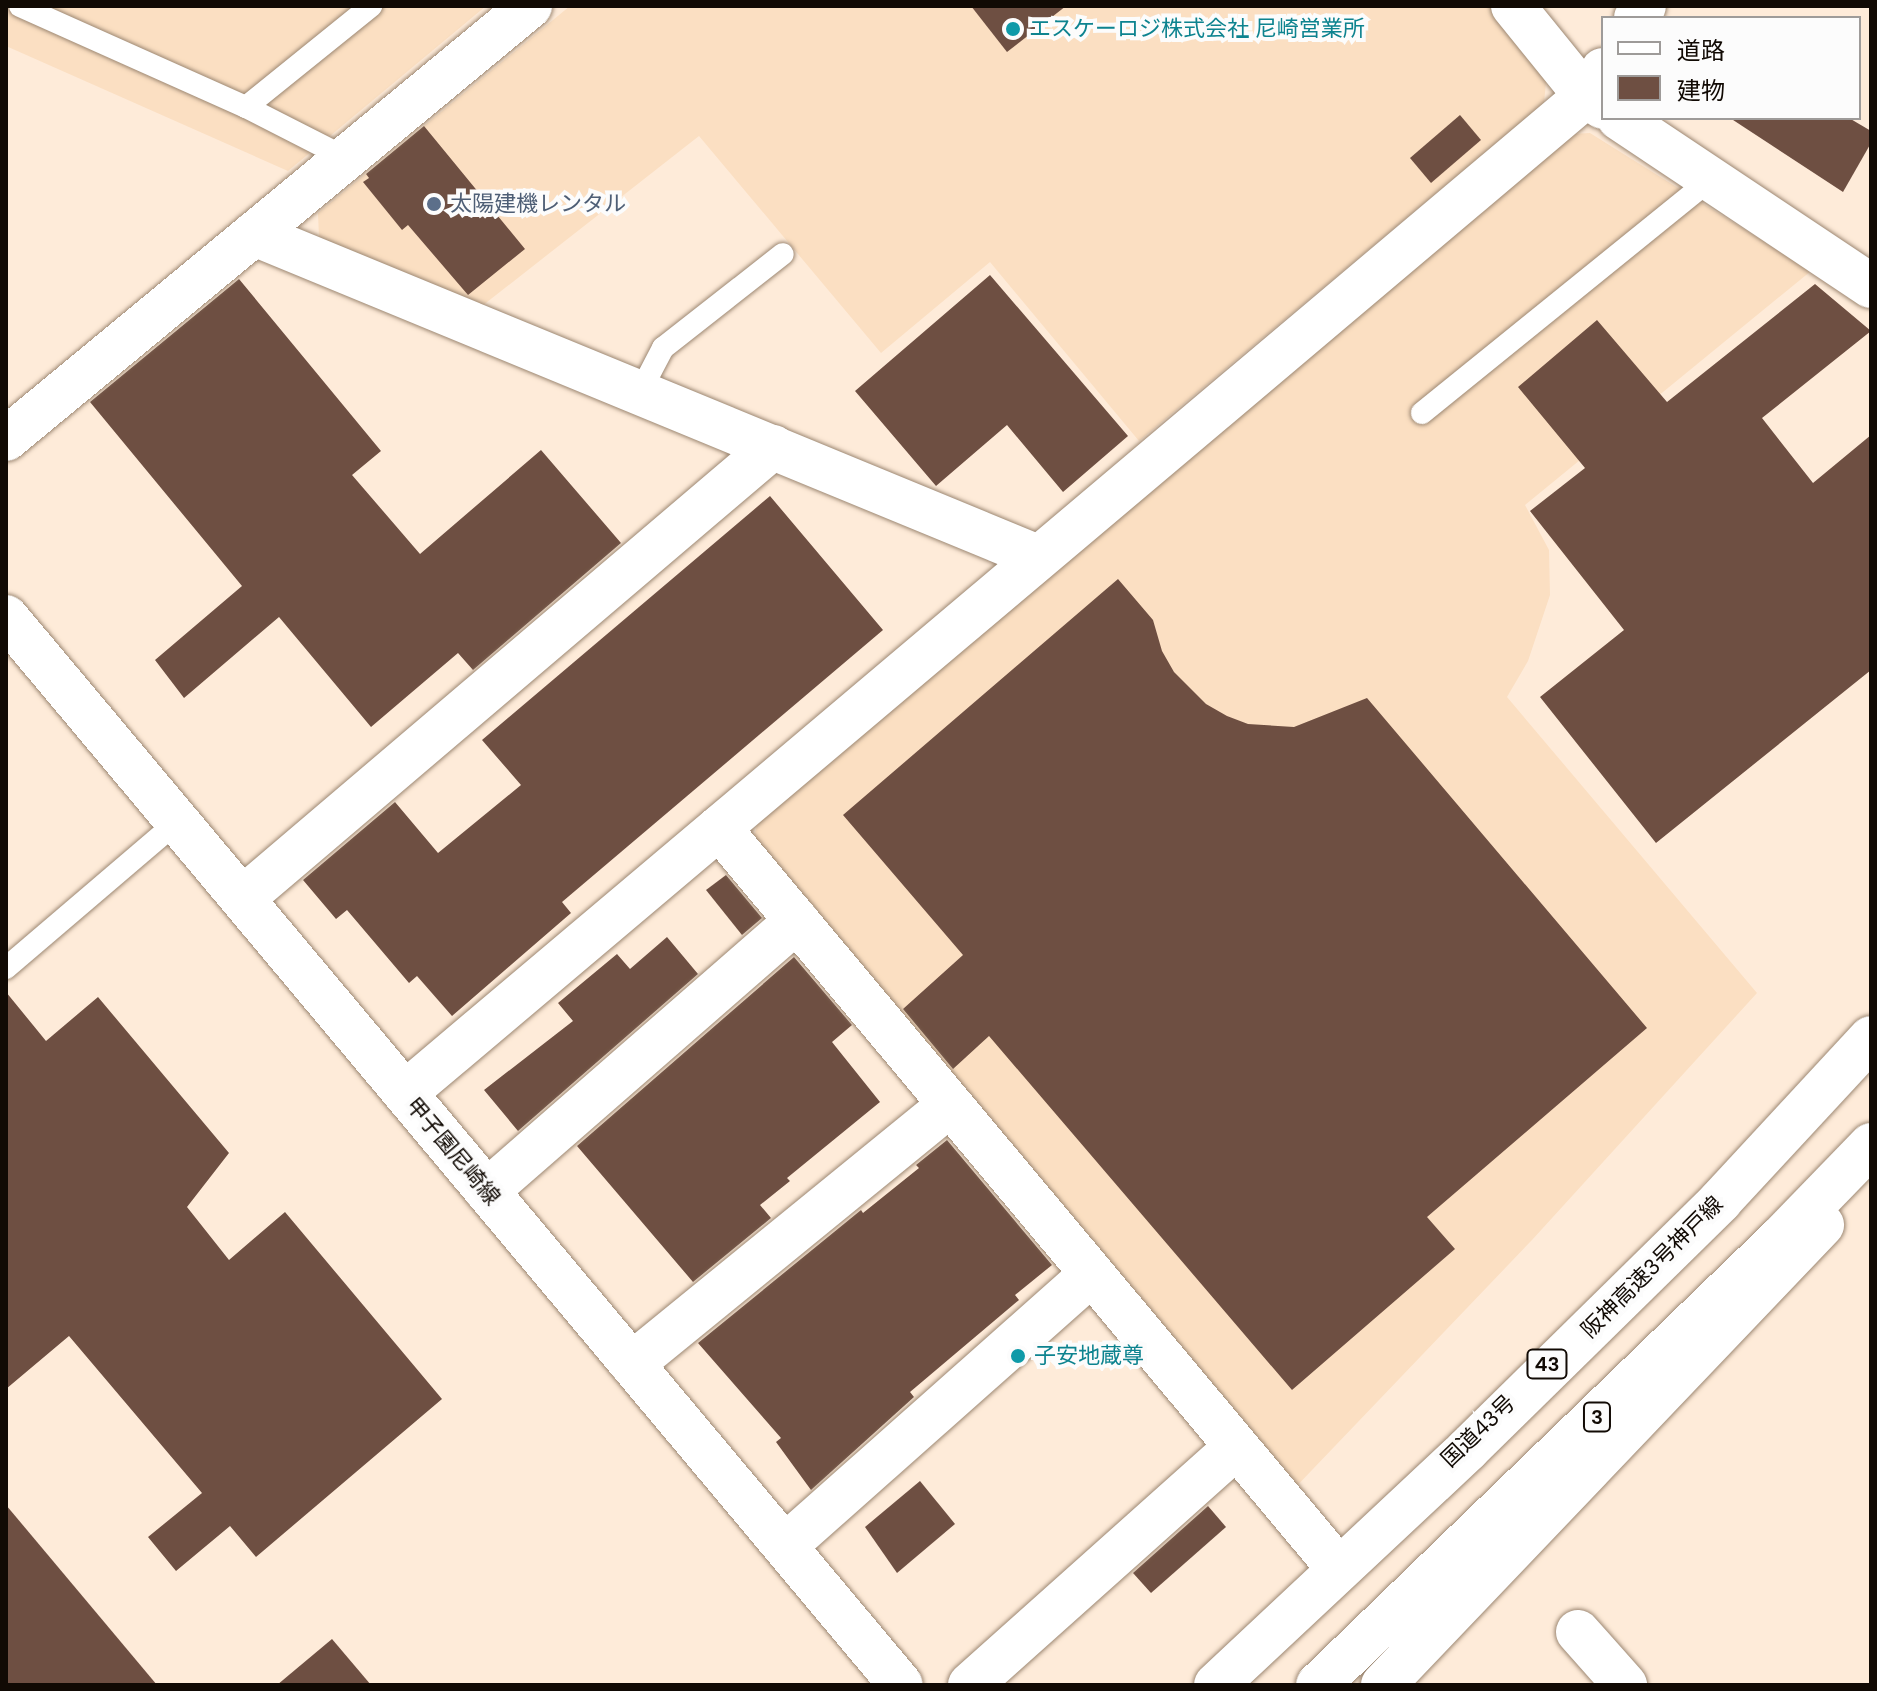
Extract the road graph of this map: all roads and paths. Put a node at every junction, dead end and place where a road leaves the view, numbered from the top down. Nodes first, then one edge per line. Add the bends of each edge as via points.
1 (20, 6) edge
2 (371, 6) edge
3 (530, 6) edge
4 (1513, 6) edge
5 (1601, 96) edge
6 (1601, 100) edge
7 (246, 107) junction
8 (1632, 120) edge
9 (346, 158) junction
10 (1711, 179) junction
11 (254, 234) junction
12 (783, 254) dead end
13 (1871, 286) edge
14 (640, 392) junction
15 (1422, 413) dead end
16 (6, 439) edge
17 (773, 447) junction
18 (1038, 557) junction
19 (6, 617) edge
20 (178, 821) junction
21 (719, 828) junction
22 (243, 898) junction
23 (797, 921) junction
24 (6, 968) edge
25 (1871, 1025) edge
26 (1871, 1038) edge
27 (405, 1093) junction
28 (950, 1105) junction
29 (1871, 1145) edge
30 (1871, 1174) edge
31 (487, 1191) junction
32 (1091, 1274) junction
33 (632, 1364) junction
34 (1236, 1447) junction
35 (785, 1546) junction
36 (1334, 1563) junction
37 (1578, 1632) dead end
38 (894, 1683) edge
39 (970, 1685) edge
40 (1206, 1685) edge
41 (1216, 1685) edge
42 (1318, 1685) edge
43 (1383, 1685) edge
44 (1625, 1685) edge

1 - 7 lane
2 - 7 lane
3 - 9 main road
4 - 5 main road
6 - 18 main road
7 - 9 lane
8 - 10 main road
9 - 11 main road
10 - 13 main road
10 - 15 lane
11 - 14 main road
11 - 16 main road
12 - 14 lane via 663,348
14 - 17 main road
17 - 18 main road
17 - 22 main road
18 - 21 main road
19 - 20 main road, 甲子園尼崎線
20 - 22 main road, 甲子園尼崎線
20 - 24 lane
21 - 23 main road
21 - 27 main road
22 - 27 main road, 甲子園尼崎線
23 - 28 main road
23 - 31 main road
25 - 36 main road, 国道43号 / 43 via 1705,1208 1457,1452
26 - 41 main road, 阪神高速3号神戸線 via 1720,1201 1468,1449
27 - 31 main road, 甲子園尼崎線
28 - 32 main road
28 - 33 main road
29 - 42 main road, 3
30 - 43 main road
31 - 33 main road, 甲子園尼崎線
32 - 34 main road
32 - 35 main road
33 - 35 main road, 甲子園尼崎線
34 - 36 main road
34 - 39 main road
35 - 38 main road, 甲子園尼崎線
36 - 40 main road, 国道43号 / 43
37 - 44 main road

